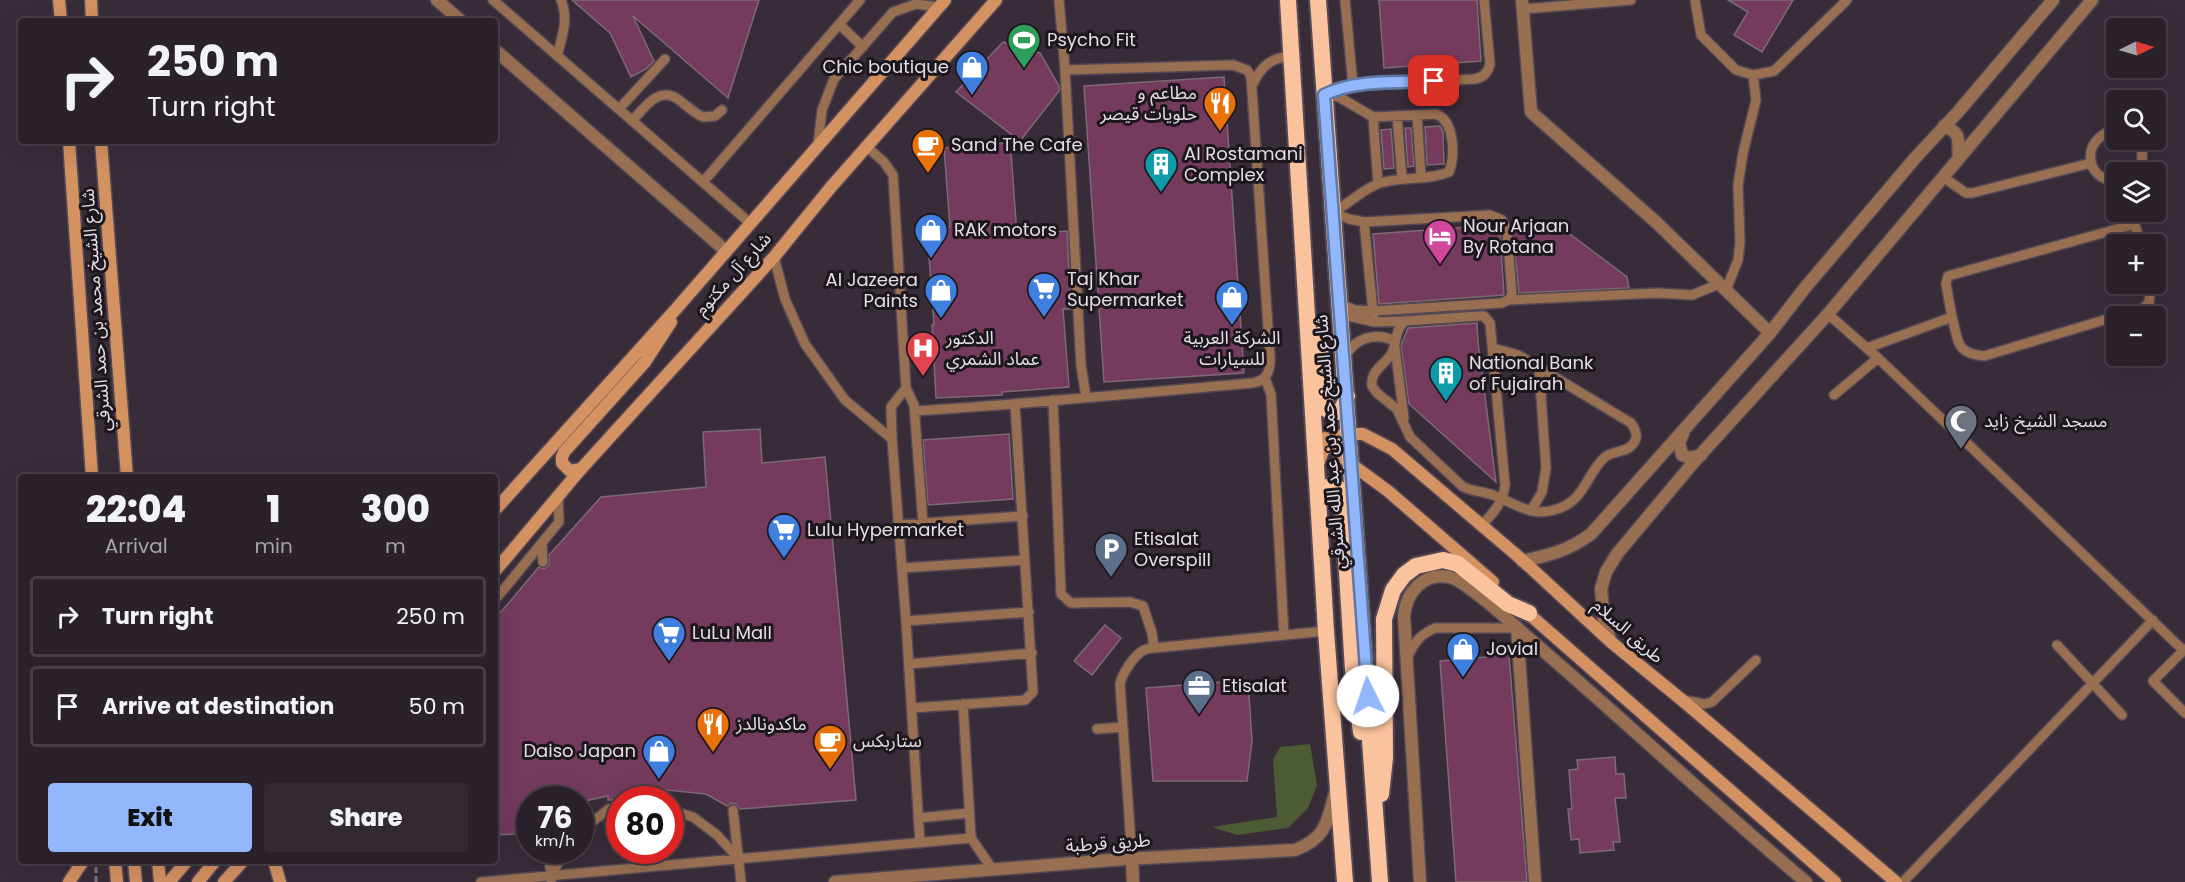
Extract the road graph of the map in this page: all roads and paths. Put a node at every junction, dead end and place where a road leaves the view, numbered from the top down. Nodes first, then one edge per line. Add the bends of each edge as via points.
1 (59, 0) edge
2 (91, 0) edge
3 (437, 0) edge
4 (493, 0) edge
5 (561, 0) edge
6 (860, 0) edge
7 (996, 0) edge
8 (1288, 0) edge
9 (1318, 0) edge
10 (1346, 0) edge
11 (1484, 0) edge
12 (1631, 0) edge
13 (1695, 0) edge
14 (1847, 0) edge
15 (2053, 0) edge
16 (2092, 0) edge
17 (1058, 2) edge
18 (942, 4) edge
19 (1523, 4) edge
20 (61, 18) edge
21 (92, 18) edge
22 (458, 18) edge
23 (839, 24) junction
24 (863, 47) junction
25 (498, 53) edge
26 (557, 56) junction
27 (1292, 56) junction
28 (665, 59) dead end
29 (1065, 70) junction
30 (1754, 75) junction
31 (1253, 84) junction
32 (1353, 86) junction
33 (1324, 95) junction
34 (619, 109) junction
35 (722, 110) dead end
36 (1417, 115) junction
37 (1397, 116) junction
38 (1373, 117) junction
39 (632, 121) junction
40 (1944, 126) junction
41 (2106, 132) edge
42 (69, 144) edge
43 (101, 144) edge
44 (818, 144) junction
45 (867, 147) junction
46 (1297, 151) junction
47 (1959, 158) junction
48 (2091, 163) junction
49 (1421, 177) junction
50 (1943, 177) junction
51 (1402, 178) junction
52 (2106, 179) edge
53 (703, 182) junction
54 (1378, 183) junction
55 (1333, 213) junction
56 (1365, 222) junction
57 (750, 223) junction
58 (2135, 224) joint
59 (2138, 234) edge
60 (726, 251) junction
61 (774, 256) junction
62 (1723, 287) junction
63 (2150, 294) edge
64 (1508, 300) junction
65 (676, 309) junction
66 (1340, 309) junction
67 (1372, 311) junction
68 (1828, 314) junction
69 (1952, 317) junction
70 (1405, 321) junction
71 (1374, 322) junction
72 (1770, 333) junction
73 (1395, 343) junction
74 (1493, 348) junction
75 (1867, 348) junction
76 (1878, 358) junction
77 (1344, 359) junction
78 (1539, 367) junction
79 (1265, 378) junction
80 (906, 388) junction
81 (1834, 394) dead end
82 (1347, 396) junction
83 (1086, 397) junction
84 (1053, 400) junction
85 (1015, 405) junction
86 (915, 411) junction
87 (1313, 417) junction
88 (1685, 430) junction
89 (1406, 432) junction
90 (1349, 434) junction
91 (892, 439) junction
92 (1329, 444) junction
93 (1701, 455) junction
94 (1351, 463) junction
95 (1317, 467) junction
96 (581, 469) junction
97 (92, 474) edge
98 (127, 474) edge
99 (558, 497) junction
100 (1502, 500) junction
101 (1318, 501) junction
102 (498, 507) edge
103 (1531, 511) junction
104 (1023, 516) junction
105 (923, 523) junction
106 (898, 525) junction
107 (1482, 526) junction
108 (542, 546) junction
109 (1025, 560) junction
110 (1522, 561) junction
111 (543, 562) dead end
112 (498, 567) edge
113 (902, 568) junction
114 (498, 597) edge
115 (1029, 612) junction
116 (1529, 614) junction
117 (2153, 620) junction
118 (906, 621) junction
119 (1517, 628) junction
120 (1326, 631) junction
121 (1284, 635) junction
122 (1611, 642) junction
123 (2057, 645) dead end
124 (1154, 648) junction
125 (2184, 649) edge
126 (1032, 653) junction
127 (1407, 658) junction
128 (1756, 660) dead end
129 (909, 664) junction
130 (2092, 682) junction
131 (1683, 700) junction
132 (963, 704) junction
133 (912, 708) junction
134 (2185, 713) edge
135 (2122, 715) dead end
136 (1123, 727) junction
137 (1097, 729) dead end
138 (1338, 779) junction
139 (1373, 782) junction
140 (733, 810) dead end
141 (606, 811) edge
142 (969, 813) junction
143 (684, 814) edge
144 (918, 818) junction
145 (594, 820) edge
146 (1377, 837) junction
147 (971, 838) junction
148 (920, 843) junction
149 (1801, 851) junction
150 (1777, 858) junction
151 (739, 859) junction
152 (1132, 859) junction
153 (81, 864) edge
154 (96, 864) edge
155 (115, 864) edge
156 (134, 864) edge
157 (158, 864) edge
158 (184, 864) edge
159 (213, 864) edge
160 (240, 864) edge
161 (275, 864) edge
162 (550, 864) edge
163 (559, 864) edge
164 (993, 870) junction
165 (551, 879) edge
166 (511, 881) edge
167 (69, 882) edge
168 (96, 882) edge
169 (117, 882) edge
170 (136, 882) edge
171 (160, 882) edge
172 (169, 882) edge
173 (198, 882) edge
174 (224, 882) edge
175 (280, 882) edge
176 (481, 882) edge
177 (741, 882) edge
178 (835, 882) edge
179 (1133, 882) edge
180 (1345, 882) edge
181 (1380, 882) edge
182 (1420, 882) edge
183 (1535, 882) edge
184 (1806, 882) edge
185 (1835, 882) edge
186 (1896, 882) edge
187 (1903, 882) edge

1 - 20 main road
2 - 21 main road
3 - 22 street
4 - 26 lane
5 - 26 lane via 565,23
6 - 23 lane
7 - 45 main road, شارع آل مكتوم
8 - 27 highway, شارع الشيخ حمد بن عبد الله الشرقي
9 - 33 highway, شارع الشيخ حمد بن عبد الله الشرقي
10 - 32 lane
11 - 32 lane via 1490,64 1483,76
12 - 19 lane
13 - 30 lane via 1701,35 1736,70
14 - 30 lane via 1774,71
15 - 40 street
16 - 47 street
17 - 29 lane
18 - 24 lane via 916,4 893,12
18 - 44 main road, شارع آل مكتوم
19 - 62 street via 1531,112
23 - 24 lane
23 - 53 lane
24 - 44 lane via 834,79 827,94
25 - 60 street
26 - 34 lane
27 - 31 lane via 1263,66
27 - 46 highway, شارع الشيخ حمد بن عبد الله الشرقي
28 - 34 lane
29 - 31 lane via 1233,65 1247,70
29 - 83 lane
30 - 62 lane via 1756,100 1738,185 1738,260
31 - 79 lane via 1270,367
32 - 33 lane
33 - 38 lane via 1339,97
33 - 55 highway, شارع الشيخ حمد بن عبد الله الشرقي
34 - 39 lane
35 - 39 lane via 715,116 703,117 665,94 654,97
36 - 37 lane
36 - 49 lane
36 - 49 lane via 1444,117 1449,126 1453,162 1449,172
37 - 38 lane
37 - 51 lane
38 - 54 lane
39 - 53 lane
40 - 47 street via 1955,131 1959,139
40 - 72 street
41 - 48 lane via 2096,139
42 - 97 main road, شارع الشيخ محمد بن حمد الشرقي
43 - 98 main road, شارع الشيخ محمد بن حمد الشرقي
44 - 57 main road, شارع آل مكتوم
45 - 61 main road, شارع آل مكتوم
45 - 80 lane via 893,175
46 - 82 highway via 1308,187 1326,409 1341,411
46 - 87 highway, شارع الشيخ حمد بن عبد الله الشرقي
47 - 50 street
48 - 50 lane via 1972,193
48 - 52 lane
49 - 51 lane
50 - 68 street
51 - 54 lane
53 - 57 lane
54 - 55 lane
55 - 56 lane
55 - 66 highway, شارع الشيخ حمد بن عبد الله الشرقي
56 - 64 lane via 1497,216 1507,231 1512,289
56 - 67 lane
57 - 60 main road, شارع آل مكتوم
58 - 59 lane
58 - 69 lane via 1953,273 1946,284
60 - 65 main road, شارع آل مكتوم
61 - 91 lane via 785,299 805,344 845,400
61 - 96 main road, شارع آل مكتوم
62 - 64 lane via 1692,295
62 - 72 street
63 - 69 lane via 2144,308 1984,356 1967,354 1962,349
64 - 67 lane
65 - 96 main road via 650,356 564,452 565,468
65 - 102 main road, شارع آل مكتوم
66 - 67 lane
66 - 71 lane
66 - 77 highway, شارع الشيخ حمد بن عبد الله الشرقي
67 - 71 lane
68 - 75 lane
68 - 93 street
69 - 75 lane
70 - 71 lane
70 - 73 lane
70 - 74 lane via 1484,316 1490,323
72 - 88 street
73 - 77 lane via 1380,336 1365,338
73 - 89 lane
73 - 89 lane via 1372,382 1377,393 1397,409
74 - 78 lane
74 - 100 lane via 1505,485
75 - 76 lane
76 - 81 lane
76 - 117 lane
77 - 82 highway, شارع الشيخ حمد بن عبد الله الشرقي
78 - 103 lane via 1546,468 1542,492
78 - 103 lane via 1631,423 1636,437 1629,449 1603,459 1570,504 1552,511
79 - 83 lane via 1252,383
79 - 121 lane via 1271,394
80 - 86 lane
80 - 91 lane via 891,407
82 - 90 highway, شارع الشيخ حمد بن عبد الله الشرقي
83 - 84 lane
84 - 85 lane
84 - 124 lane via 1061,594 1071,603 1130,602 1143,606
85 - 86 lane
85 - 104 lane
86 - 105 lane
87 - 92 main road
87 - 95 highway, شارع الشيخ حمد بن عبد الله الشرقي
88 - 93 street via 1679,442 1682,455
88 - 110 street via 1592,534 1574,546
89 - 100 lane via 1462,486
90 - 92 main road
90 - 94 highway, شارع الشيخ حمد بن عبد الله الشرقي
90 - 107 main road, طريق السلام via 1363,434 1392,449
91 - 106 lane
92 - 94 main road
92 - 95 main road
93 - 122 street via 1606,572 1602,606
94 - 116 main road
94 - 139 highway, شارع الشيخ حمد بن عبد الله الشرقي
95 - 101 highway, شارع الشيخ حمد بن عبد الله الشرقي
96 - 99 main road, شارع آل مكتوم
99 - 108 lane via 560,522
99 - 112 main road, شارع آل مكتوم
100 - 103 lane
100 - 107 lane
101 - 120 highway, شارع الشيخ حمد بن عبد الله الشرقي
101 - 139 highway via 1329,486 1342,493 1356,708
104 - 105 lane
104 - 109 lane
105 - 106 lane
106 - 113 lane
107 - 110 main road, طريق السلام
108 - 111 lane
108 - 114 lane
109 - 113 lane
109 - 115 lane
110 - 122 main road, طريق السلام
113 - 118 lane
115 - 118 lane
115 - 126 lane
116 - 146 highway via 1508,604 1458,564 1443,560 1416,566 1398,581 1384,619 1385,758
116 - 149 main road
117 - 125 lane
117 - 130 lane
118 - 129 lane
119 - 127 lane via 1435,628 1416,640
119 - 127 street via 1455,579 1429,578 1415,587 1406,605
119 - 150 street
119 - 183 street
120 - 121 lane
120 - 138 highway, شارع الشيخ حمد بن عبد الله الشرقي
121 - 124 lane
122 - 131 main road, طريق السلام
123 - 130 lane
124 - 136 lane via 1144,649 1121,678
125 - 134 lane via 2153,681
126 - 129 lane
126 - 132 lane via 1030,697
127 - 182 street
128 - 131 lane via 1712,702
129 - 133 lane
130 - 135 lane
130 - 187 lane
131 - 186 main road, طريق السلام
132 - 133 lane
132 - 142 lane
133 - 144 lane
136 - 137 lane
136 - 152 lane
138 - 152 street, طريق قرطبة via 1326,827 1318,838 1295,850
138 - 180 highway, شارع الشيخ حمد بن عبد الله الشرقي
139 - 146 highway, شارع الشيخ حمد بن عبد الله الشرقي
140 - 151 lane
141 - 145 lane
142 - 144 lane
142 - 147 lane
143 - 151 lane via 717,836
144 - 148 lane
146 - 181 highway, شارع الشيخ حمد بن عبد الله الشرقي
147 - 148 lane
147 - 164 lane
148 - 151 lane
149 - 150 street
149 - 185 main road
150 - 184 street
151 - 165 lane
151 - 177 lane
152 - 164 street, طريق قرطبة
152 - 179 street
153 - 167 main road
154 - 168 path
155 - 169 main road
156 - 170 main road
157 - 171 main road
158 - 172 main road
159 - 173 main road
160 - 174 main road
161 - 175 main road
162 - 165 lane
163 - 165 lane
164 - 178 street, طريق قرطبة
165 - 166 lane
166 - 176 lane

